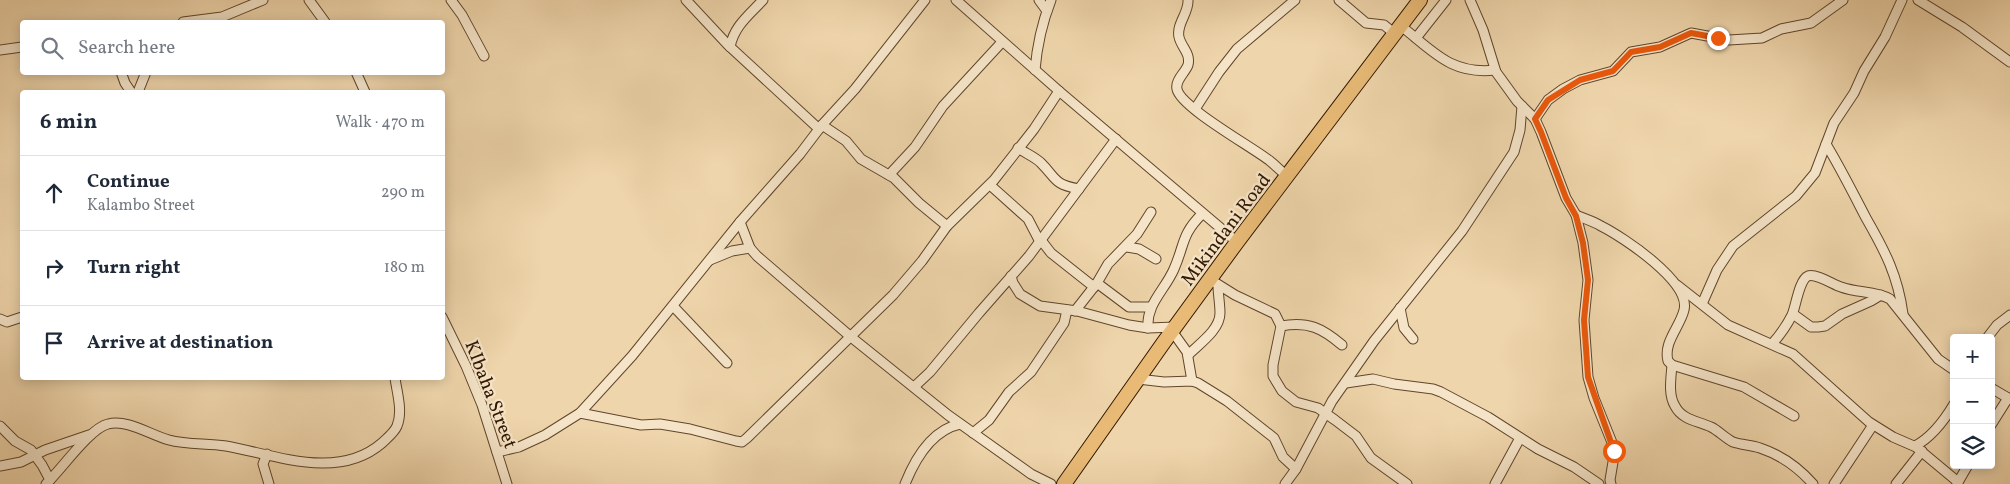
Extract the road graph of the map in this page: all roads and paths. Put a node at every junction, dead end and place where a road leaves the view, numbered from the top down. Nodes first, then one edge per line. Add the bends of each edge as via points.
1 (263, 0) edge
2 (309, 0) edge
3 (451, 0) edge
4 (686, 0) edge
5 (763, 0) edge
6 (925, 0) edge
7 (956, 0) edge
8 (1040, 0) edge
9 (1051, 0) edge
10 (1188, 0) edge
11 (1295, 0) edge
12 (1339, 0) edge
13 (1420, 0) edge
14 (1446, 0) edge
15 (1470, 0) edge
16 (1843, 0) edge
17 (1902, 0) edge
18 (1918, 0) edge
19 (1047, 11) junction
20 (222, 16) junction
21 (195, 20) edge
22 (217, 20) edge
23 (324, 20) edge
24 (1398, 30) junction
25 (1416, 38) junction
26 (1002, 42) junction
27 (730, 46) junction
28 (20, 47) edge
29 (0, 50) edge
30 (484, 56) dead end
31 (2010, 62) edge
32 (1035, 70) junction
33 (1495, 70) junction
34 (122, 75) edge
35 (145, 75) edge
36 (357, 75) edge
37 (130, 90) edge
38 (139, 90) edge
39 (364, 90) edge
40 (1059, 91) junction
41 (1522, 106) junction
42 (1195, 109) junction
43 (1535, 119) junction
44 (820, 127) junction
45 (1116, 139) junction
46 (1826, 144) junction
47 (1018, 148) junction
48 (889, 175) junction
49 (1288, 177) junction
50 (990, 184) junction
51 (1079, 189) junction
52 (1152, 212) dead end
53 (1202, 214) junction
54 (1576, 216) junction
55 (740, 222) junction
56 (946, 226) junction
57 (1040, 241) junction
58 (1237, 242) junction
59 (1127, 247) junction
60 (750, 248) junction
61 (1156, 259) dead end
62 (708, 261) junction
63 (1010, 276) junction
64 (1214, 282) junction
65 (1095, 285) junction
66 (1677, 285) junction
67 (1881, 295) junction
68 (1702, 304) junction
69 (673, 306) junction
70 (1151, 308) junction
71 (1400, 308) junction
72 (1071, 310) junction
73 (1793, 314) junction
74 (1903, 314) junction
75 (2010, 314) edge
76 (20, 318) edge
77 (0, 319) edge
78 (445, 323) edge
79 (1281, 326) junction
80 (1148, 328) junction
81 (1174, 329) junction
82 (1990, 334) edge
83 (851, 336) junction
84 (1413, 339) dead end
85 (1772, 344) junction
86 (1342, 346) dead end
87 (1188, 355) junction
88 (727, 364) dead end
89 (1672, 365) junction
90 (1950, 367) edge
91 (1138, 378) junction
92 (395, 380) edge
93 (1192, 381) junction
94 (1346, 383) junction
95 (914, 387) junction
96 (1995, 390) edge
97 (2009, 399) edge
98 (1950, 409) edge
99 (580, 413) junction
100 (1326, 414) junction
101 (1794, 416) dead end
102 (960, 424) junction
103 (1992, 424) edge
104 (1873, 425) junction
105 (0, 426) edge
106 (973, 433) junction
107 (90, 435) junction
108 (1520, 438) junction
109 (1918, 449) junction
110 (497, 452) junction
111 (267, 454) junction
112 (34, 455) junction
113 (0, 466) edge
114 (1296, 469) junction
115 (1966, 469) edge
116 (1070, 481) edge
117 (48, 482) edge
118 (1288, 483) edge
119 (1608, 483) edge
120 (1958, 483) edge
121 (269, 484) edge
122 (507, 484) edge
123 (904, 484) edge
124 (1051, 484) edge
125 (1407, 484) edge
126 (1494, 484) edge
127 (1599, 484) edge
128 (1813, 484) edge
129 (1834, 484) edge
130 (1896, 484) edge

1 - 20 street
2 - 23 street
3 - 30 street
4 - 27 street
5 - 27 street via 736,28
6 - 44 street via 856,89
7 - 26 street
8 - 19 street
9 - 19 street
10 - 42 street via 1179,32 1189,57 1188,66 1176,89
11 - 42 street via 1237,49
12 - 24 street via 1366,23
13 - 24 highway, Mikindani Road
14 - 25 street
15 - 33 street
16 - 43 street via 1811,23 1781,29 1762,38 1729,40 1691,33 1660,47 1631,52 1613,71 1580,80 1556,94
17 - 46 street via 1885,37 1834,123
18 - 31 street
19 - 32 street via 1037,47
20 - 21 street
20 - 22 street
24 - 25 street
24 - 49 highway, Mikindani Road
25 - 33 street via 1456,67 1477,72
26 - 32 street
26 - 48 street via 943,106 915,147
27 - 44 street
28 - 29 street
32 - 40 street
33 - 41 street
34 - 37 street
35 - 38 street
36 - 39 street
40 - 45 street
40 - 47 street
41 - 43 street
41 - 71 street via 1514,152 1475,214
42 - 49 street via 1269,160
43 - 54 street
44 - 48 street via 846,141 860,159
44 - 55 street
45 - 51 street
45 - 53 street
46 - 68 street via 1820,165 1796,196 1733,246 1717,270
46 - 74 street via 1883,246 1900,291
47 - 50 street
47 - 51 street via 1041,164 1062,185
48 - 56 street
49 - 58 highway, Mikindani Road
50 - 56 street
50 - 57 street via 1028,219
51 - 57 street
52 - 59 street
53 - 58 street
53 - 70 street via 1187,230 1174,269
54 - 66 street via 1599,224 1620,237
54 - 119 street via 1588,280 1584,320 1588,377 1613,446
55 - 60 street
55 - 62 street
56 - 83 street via 893,295
57 - 63 street
57 - 65 street
58 - 64 highway, Mikindani Road
59 - 61 street via 1139,249
59 - 65 street via 1108,264
60 - 62 street
60 - 83 street
62 - 69 street
63 - 72 street via 1018,291 1037,305
63 - 95 street
64 - 79 street via 1275,314
64 - 81 highway, Mikindani Road
64 - 87 street via 1220,315 1218,322
65 - 70 street via 1129,307
65 - 72 street
66 - 68 street
66 - 89 street via 1685,300 1684,310 1667,349 1668,361
67 - 73 street via 1825,326 1811,327
67 - 73 street via 1859,292 1808,276 1802,283
67 - 74 street via 1890,299
68 - 85 street via 1728,325
69 - 88 street
69 - 99 street
70 - 80 street
71 - 84 street via 1404,328
71 - 94 street
72 - 80 street
72 - 106 street via 1031,372 989,420
73 - 85 street
74 - 90 street via 1938,359
75 - 82 street
76 - 77 street via 7,322
78 - 110 street, KIbaha Street via 470,374
79 - 86 street via 1317,327
79 - 100 street via 1273,365 1276,383 1292,400 1318,408
80 - 81 street
81 - 87 street
81 - 91 highway, Mikindani Road
83 - 95 street
83 - 99 street via 742,442 690,429 660,424 641,425
85 - 104 street via 1798,358
87 - 93 street
89 - 101 street via 1744,387
89 - 128 street via 1672,401 1685,417 1711,427 1732,441 1791,462
91 - 93 street via 1164,382
91 - 116 highway, Mikindani Road
92 - 111 street via 400,405 397,426 390,436 369,452 327,463
93 - 114 street via 1227,401 1274,438 1283,457
94 - 100 street
94 - 108 street via 1373,379 1433,389
95 - 102 street
96 - 97 street
97 - 103 street
98 - 109 street
99 - 110 street via 545,435 519,447
100 - 114 street
100 - 125 street via 1356,436 1381,467
102 - 106 street
102 - 123 street via 947,428 927,446
104 - 109 street
104 - 129 street
105 - 112 street
106 - 124 street via 1031,474
107 - 111 street via 108,424 117,423 172,440
107 - 112 street
107 - 117 street
108 - 126 street
108 - 127 street
109 - 120 street
109 - 130 street
110 - 122 street, KIbaha Street
111 - 121 street via 263,464
112 - 113 street via 21,462
112 - 117 street
114 - 118 street
115 - 120 street

